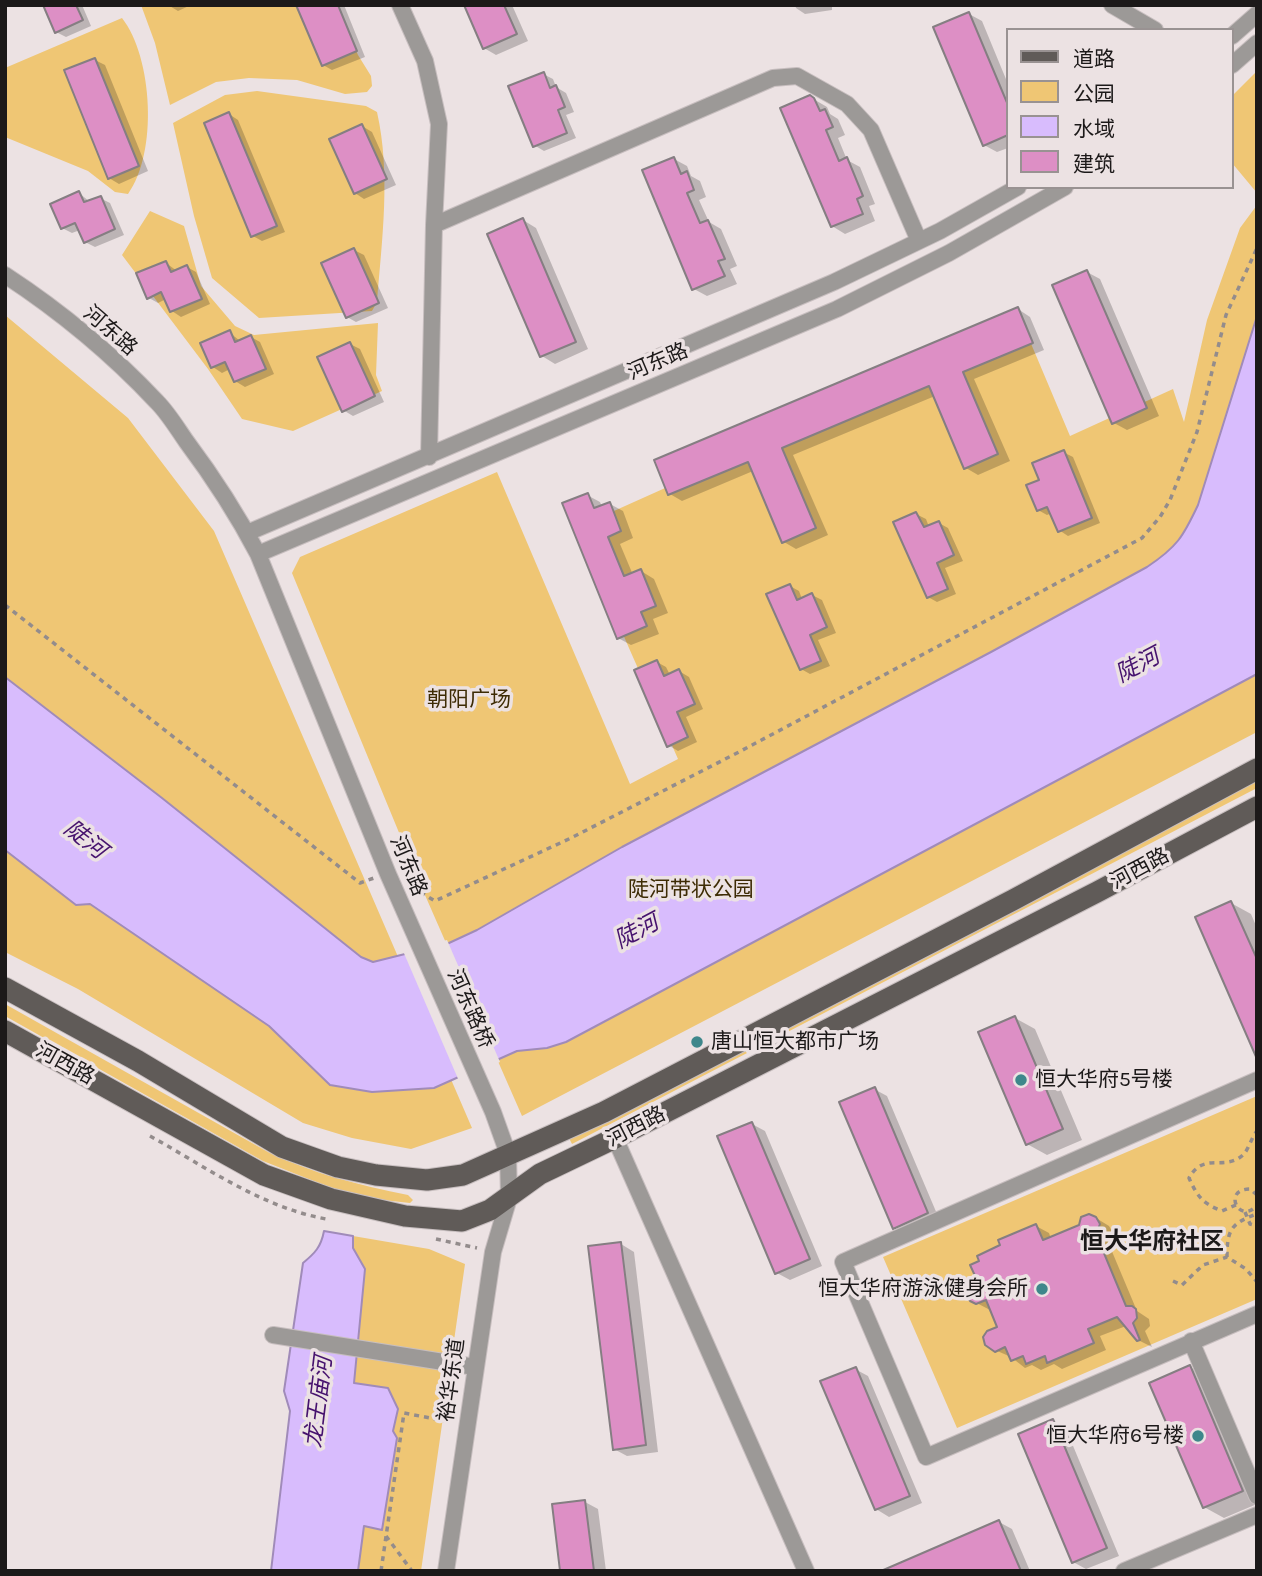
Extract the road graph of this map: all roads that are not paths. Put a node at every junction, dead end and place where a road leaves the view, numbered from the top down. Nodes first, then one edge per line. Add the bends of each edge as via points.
1 (400, 5) edge
2 (1112, 5) edge
3 (1257, 14) edge
4 (1152, 28) edge
5 (1234, 34) edge
6 (1257, 43) edge
7 (1234, 63) edge
8 (1015, 189) edge
9 (1061, 189) edge
10 (434, 225) junction
11 (919, 241) junction
12 (5, 275) edge
13 (429, 457) junction
14 (247, 533) junction
15 (258, 554) junction
16 (1257, 769) edge
17 (1257, 807) edge
18 (409, 923) joint
19 (5, 988) edge
20 (5, 1031) edge
21 (1257, 1080) edge
22 (615, 1138) junction
23 (508, 1154) junction
24 (509, 1198) junction
25 (1257, 1314) edge
26 (273, 1335) dead end
27 (1191, 1341) junction
28 (475, 1367) junction
29 (1257, 1496) edge
30 (1257, 1515) edge
31 (446, 1571) edge
32 (806, 1571) edge
33 (1124, 1571) edge

1 - 10 street via 425,61 439,124
2 - 4 street
3 - 5 street
6 - 7 street
8 - 11 street, 河东路
9 - 15 street, 河东路 via 837,309
10 - 11 street via 773,78 797,76 847,104 871,130
10 - 13 street
11 - 13 street, 河东路
12 - 14 street, 河东路 via 96,344 159,403
13 - 14 street, 河东路
14 - 15 street, 河东路
15 - 18 street, 河东路
16 - 23 main road, 河西路 via 616,1105
17 - 22 main road, 河西路
18 - 23 street, 河东路桥
19 - 23 main road, 河西路 via 282,1147 338,1167 427,1180 464,1175
20 - 24 main road, 河西路 via 264,1175 331,1199 393,1213 462,1221
21 - 27 street via 843,1262 926,1457
22 - 24 main road, 河西路 via 540,1174
22 - 32 street
23 - 24 street, 裕华东道
24 - 28 street, 裕华东道 via 493,1252
25 - 27 street
26 - 28 street
27 - 29 street
28 - 31 street, 裕华东道
30 - 33 street

